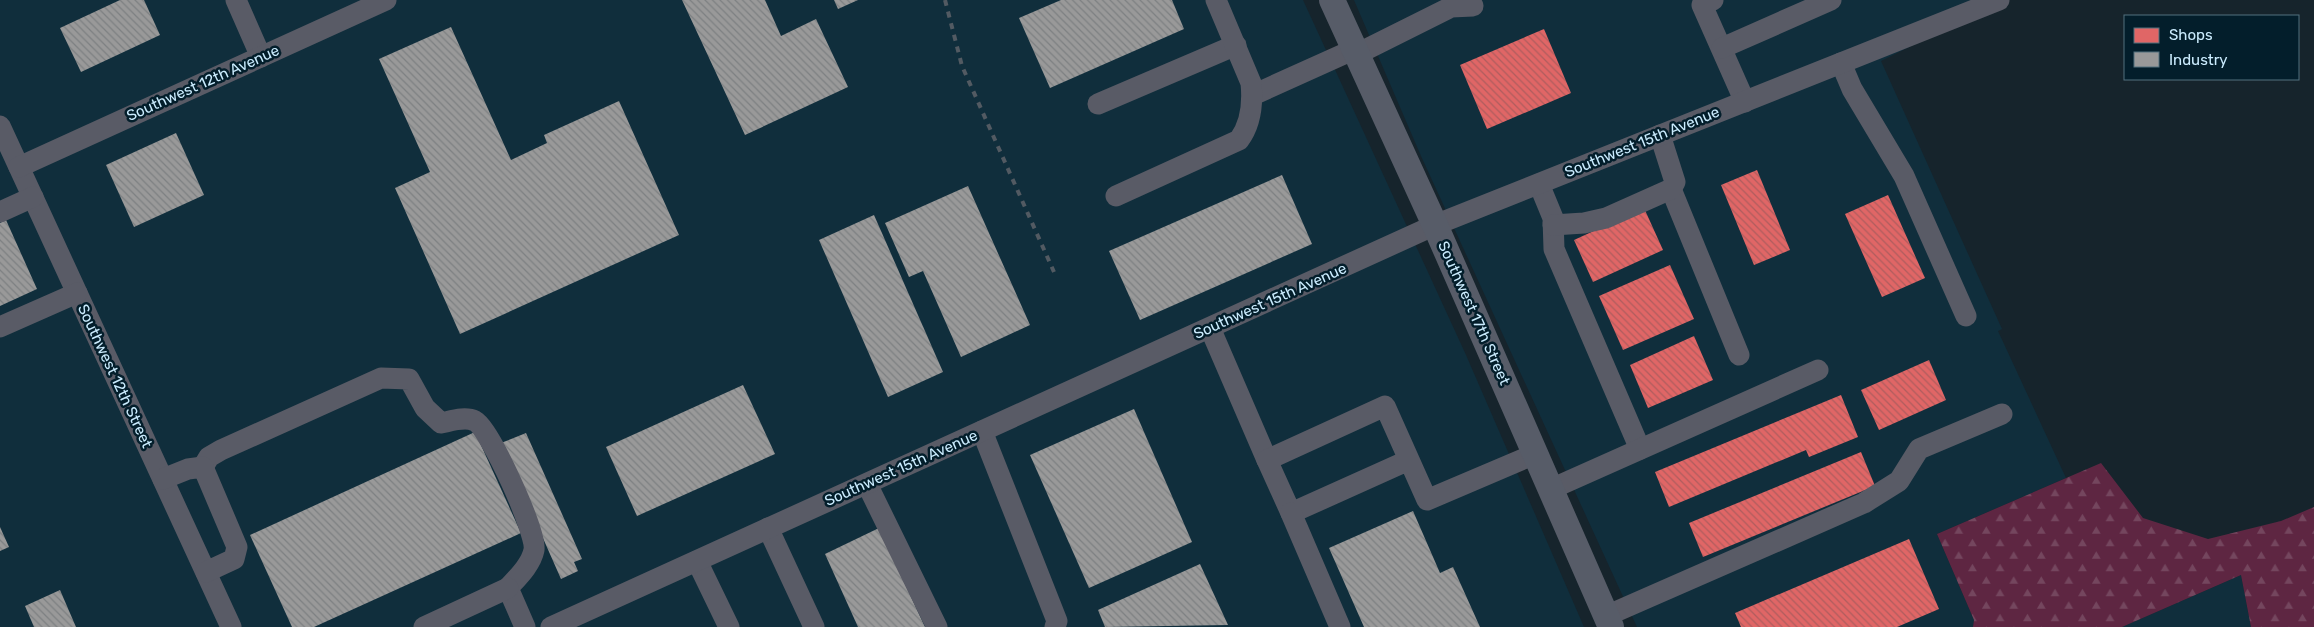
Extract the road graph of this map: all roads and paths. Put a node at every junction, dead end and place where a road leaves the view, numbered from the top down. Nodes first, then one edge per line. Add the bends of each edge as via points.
1 (236, 0) edge
2 (1216, 0) edge
3 (1332, 0) edge
4 (1470, 0) edge
5 (1831, 0) edge
6 (1999, 0) edge
7 (382, 1) edge
8 (1705, 2) edge
9 (1978, 4) edge
10 (1236, 44) junction
11 (1722, 48) junction
12 (1356, 52) junction
13 (261, 57) junction
14 (1841, 63) junction
15 (1252, 95) junction
16 (1745, 102) junction
17 (1098, 104) dead end
18 (0, 126) edge
19 (1660, 135) junction
20 (19, 167) junction
21 (1539, 184) junction
22 (1671, 189) junction
23 (33, 196) junction
24 (1116, 196) dead end
25 (0, 212) edge
26 (1436, 225) junction
27 (1553, 225) junction
28 (77, 293) junction
29 (1966, 316) dead end
30 (0, 327) edge
31 (1210, 328) junction
32 (1738, 355) dead end
33 (1818, 370) dead end
34 (2002, 414) dead end
35 (982, 431) junction
36 (1640, 449) junction
37 (1535, 454) junction
38 (1267, 460) junction
39 (1409, 460) junction
40 (203, 466) junction
41 (163, 480) junction
42 (867, 484) junction
43 (1551, 490) junction
44 (1291, 513) junction
45 (768, 528) junction
46 (697, 561) junction
47 (206, 572) junction
48 (508, 588) junction
49 (1608, 621) edge
50 (231, 627) edge
51 (424, 627) edge
52 (525, 627) edge
53 (552, 627) edge
54 (729, 627) edge
55 (814, 627) edge
56 (937, 627) edge
57 (1055, 627) edge
58 (1340, 627) edge

1 - 13 street
2 - 10 street
3 - 12 main road, Southwest 17th Street
4 - 12 street via 1472,6 1451,7
5 - 11 street
6 - 9 street, Southwest 15th Avenue
7 - 13 street, Southwest 12th Avenue
8 - 11 street
9 - 14 street, Southwest 15th Avenue
10 - 15 street via 1251,82
10 - 17 street
11 - 16 street
12 - 15 street
12 - 26 main road, Southwest 17th Street
13 - 20 street, Southwest 12th Avenue
14 - 16 street, Southwest 15th Avenue
14 - 29 street via 1852,89 1904,176
15 - 24 street via 1248,128 1239,140
16 - 19 street, Southwest 15th Avenue
18 - 20 street, Southwest 12th Street
19 - 21 street, Southwest 15th Avenue
19 - 22 street via 1675,182
20 - 23 street, Southwest 12th Street
21 - 26 street, Southwest 15th Avenue
21 - 27 street
22 - 27 street via 1606,218
22 - 32 street
23 - 25 street
23 - 28 street, Southwest 12th Street
26 - 31 street, Southwest 15th Avenue
26 - 37 main road, Southwest 17th Street
27 - 36 street via 1554,248 1566,279
28 - 30 street
28 - 41 street, Southwest 12th Street
31 - 35 street, Southwest 15th Avenue
31 - 38 street
33 - 36 street
34 - 49 street via 1919,449 1899,481 1864,503
35 - 42 street, Southwest 15th Avenue
35 - 57 street via 1058,621
36 - 43 street
37 - 39 street via 1427,500
37 - 43 main road, Southwest 17th Street
38 - 39 street via 1385,406
38 - 44 street
39 - 44 street
40 - 41 street
40 - 47 street via 237,547 234,559
40 - 48 street via 209,457 221,450 381,378 409,379 425,408 441,423 465,419 475,422 486,434 512,486 530,526 534,550 522,572
41 - 47 street, Southwest 12th Street
42 - 45 street, Southwest 15th Avenue
42 - 56 street
43 - 49 main road, Southwest 17th Street
44 - 58 street
45 - 46 street, Southwest 15th Avenue
45 - 55 street
46 - 53 street, Southwest 15th Avenue
46 - 54 street
47 - 50 street, Southwest 12th Street
48 - 51 street
48 - 52 street

